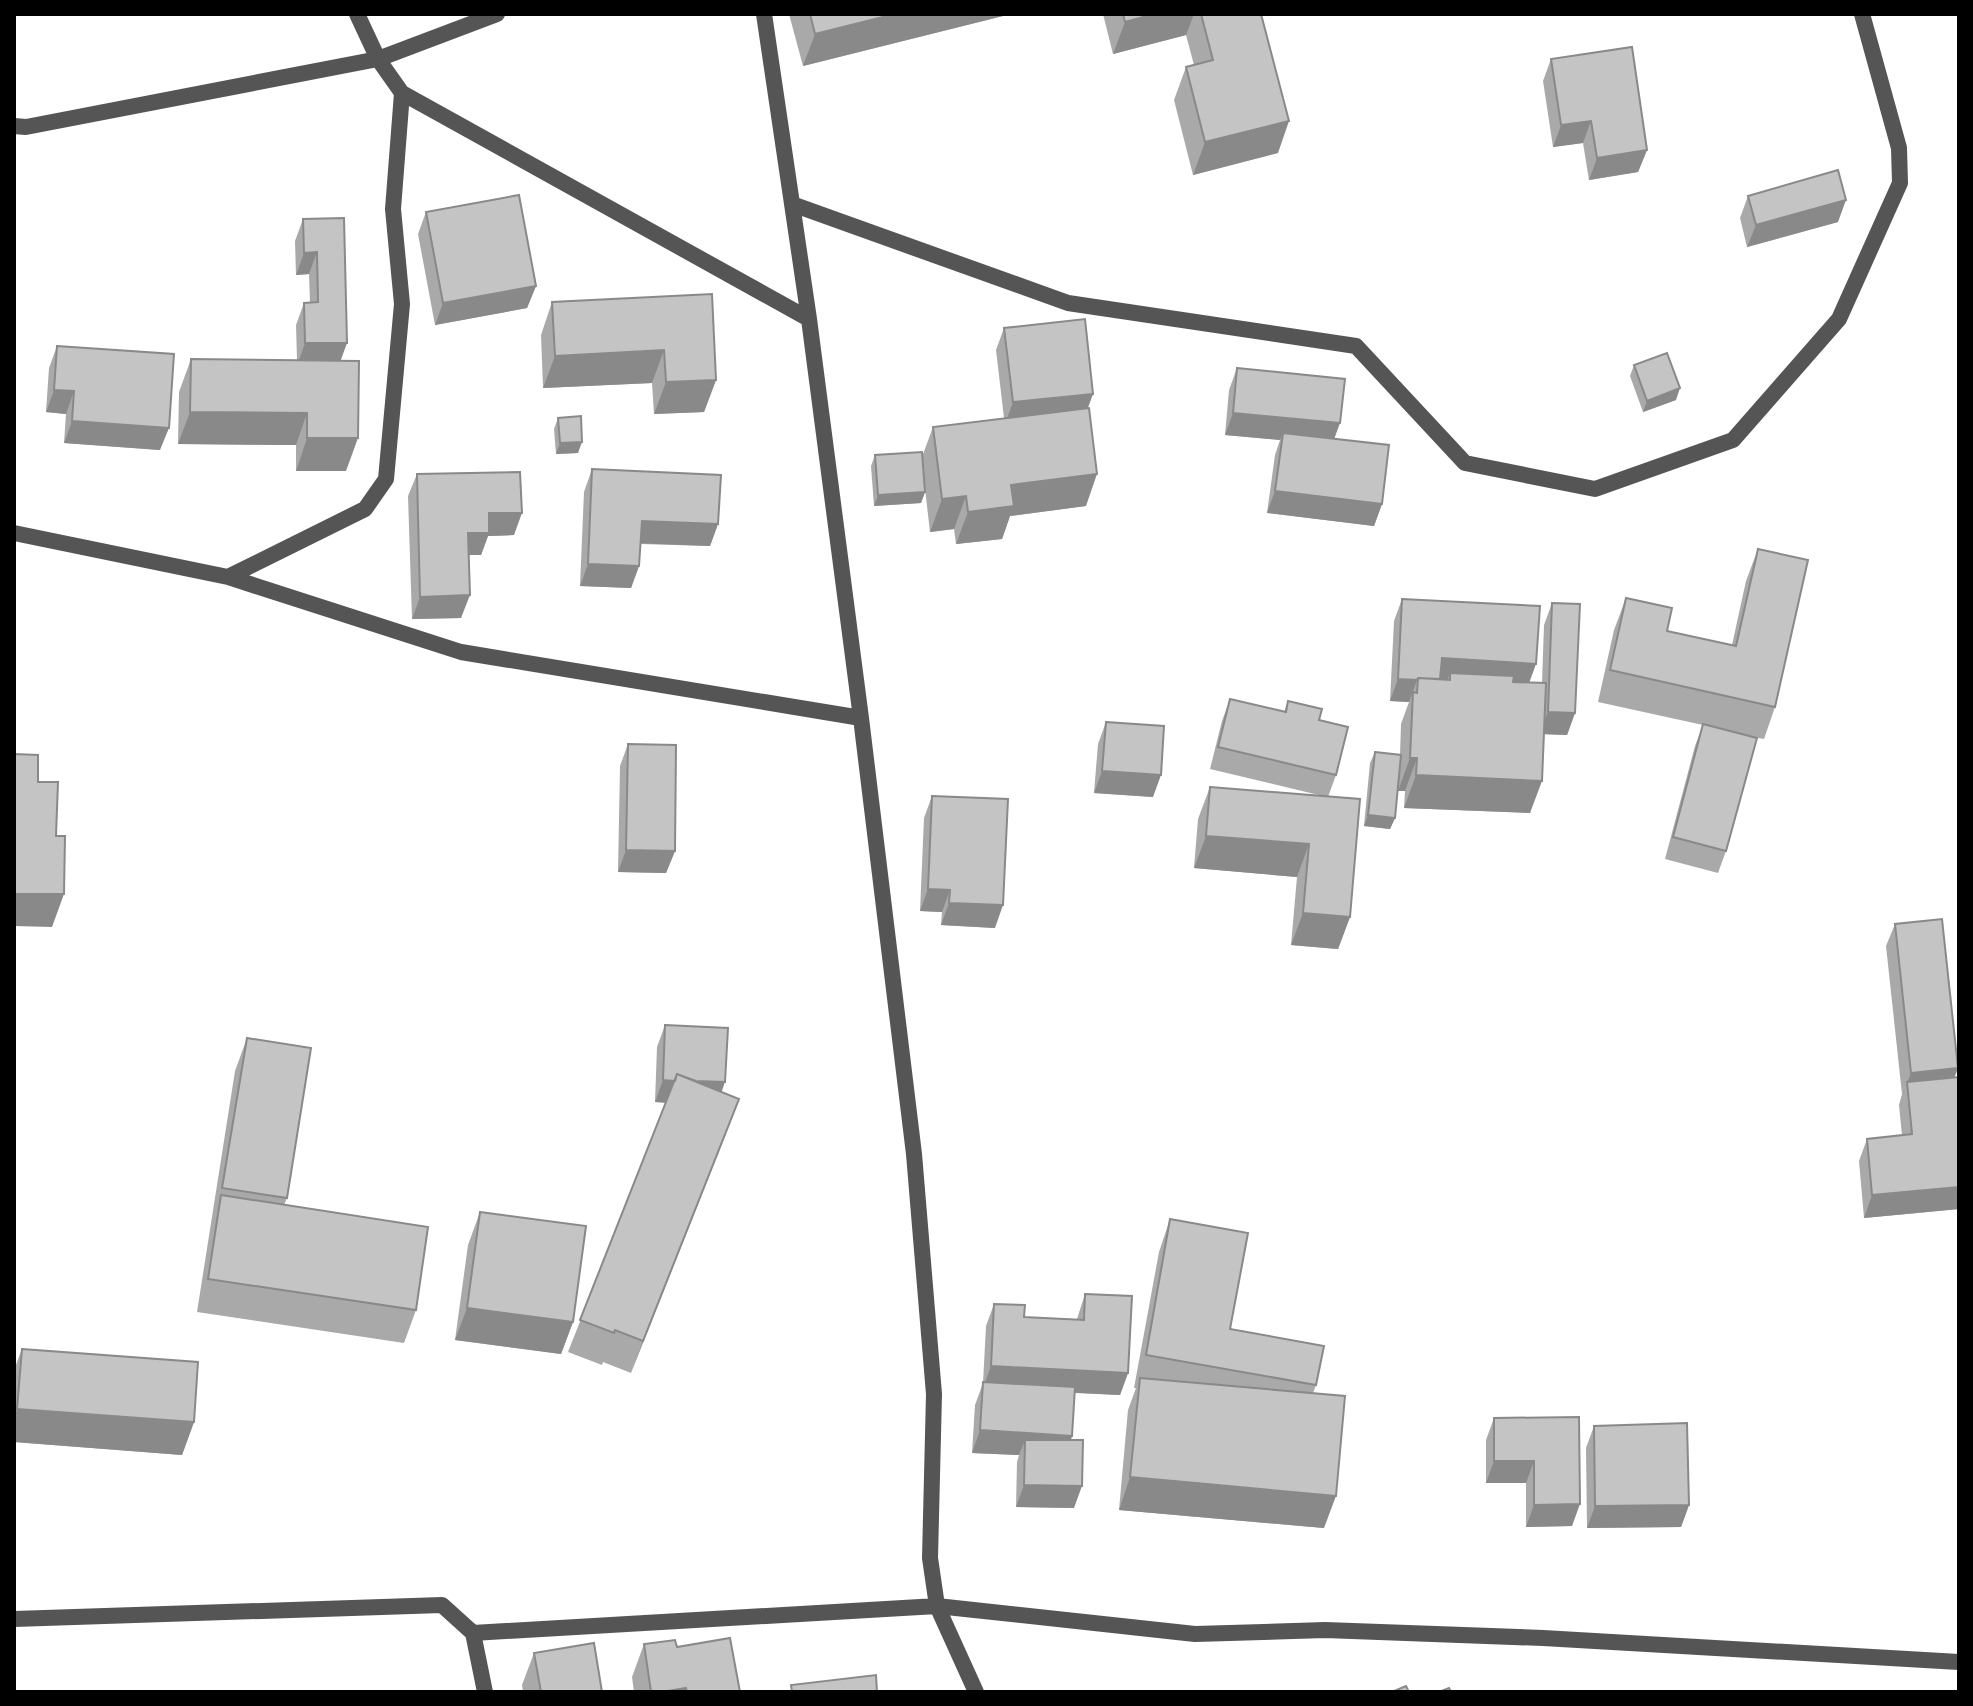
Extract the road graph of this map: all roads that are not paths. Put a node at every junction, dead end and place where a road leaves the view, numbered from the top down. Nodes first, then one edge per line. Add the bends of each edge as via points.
1 (357, 14) edge
2 (497, 14) edge
3 (764, 14) edge
4 (1862, 14) edge
5 (378, 59) junction
6 (402, 93) junction
7 (14, 126) edge
8 (792, 204) junction
9 (809, 319) junction
10 (14, 533) edge
11 (228, 577) junction
12 (861, 718) junction
13 (937, 1606) junction
14 (14, 1619) edge
15 (473, 1633) junction
16 (1959, 1662) edge
17 (485, 1692) edge
18 (976, 1692) edge

1 - 5 street
2 - 5 street
3 - 8 street
4 - 8 street via 1899,148 1900,183 1839,319 1733,440 1595,489 1465,463 1356,346 1068,303
5 - 6 street
5 - 7 street
6 - 9 street
6 - 11 street via 393,209 402,304 386,479 365,509
8 - 9 street
9 - 12 street
10 - 11 street
11 - 12 street via 461,652
12 - 13 street via 915,1169 934,1394 930,1558
13 - 15 street
13 - 16 street via 1195,1634 1325,1630 1497,1636
13 - 18 street
14 - 15 street via 442,1605
15 - 17 street

